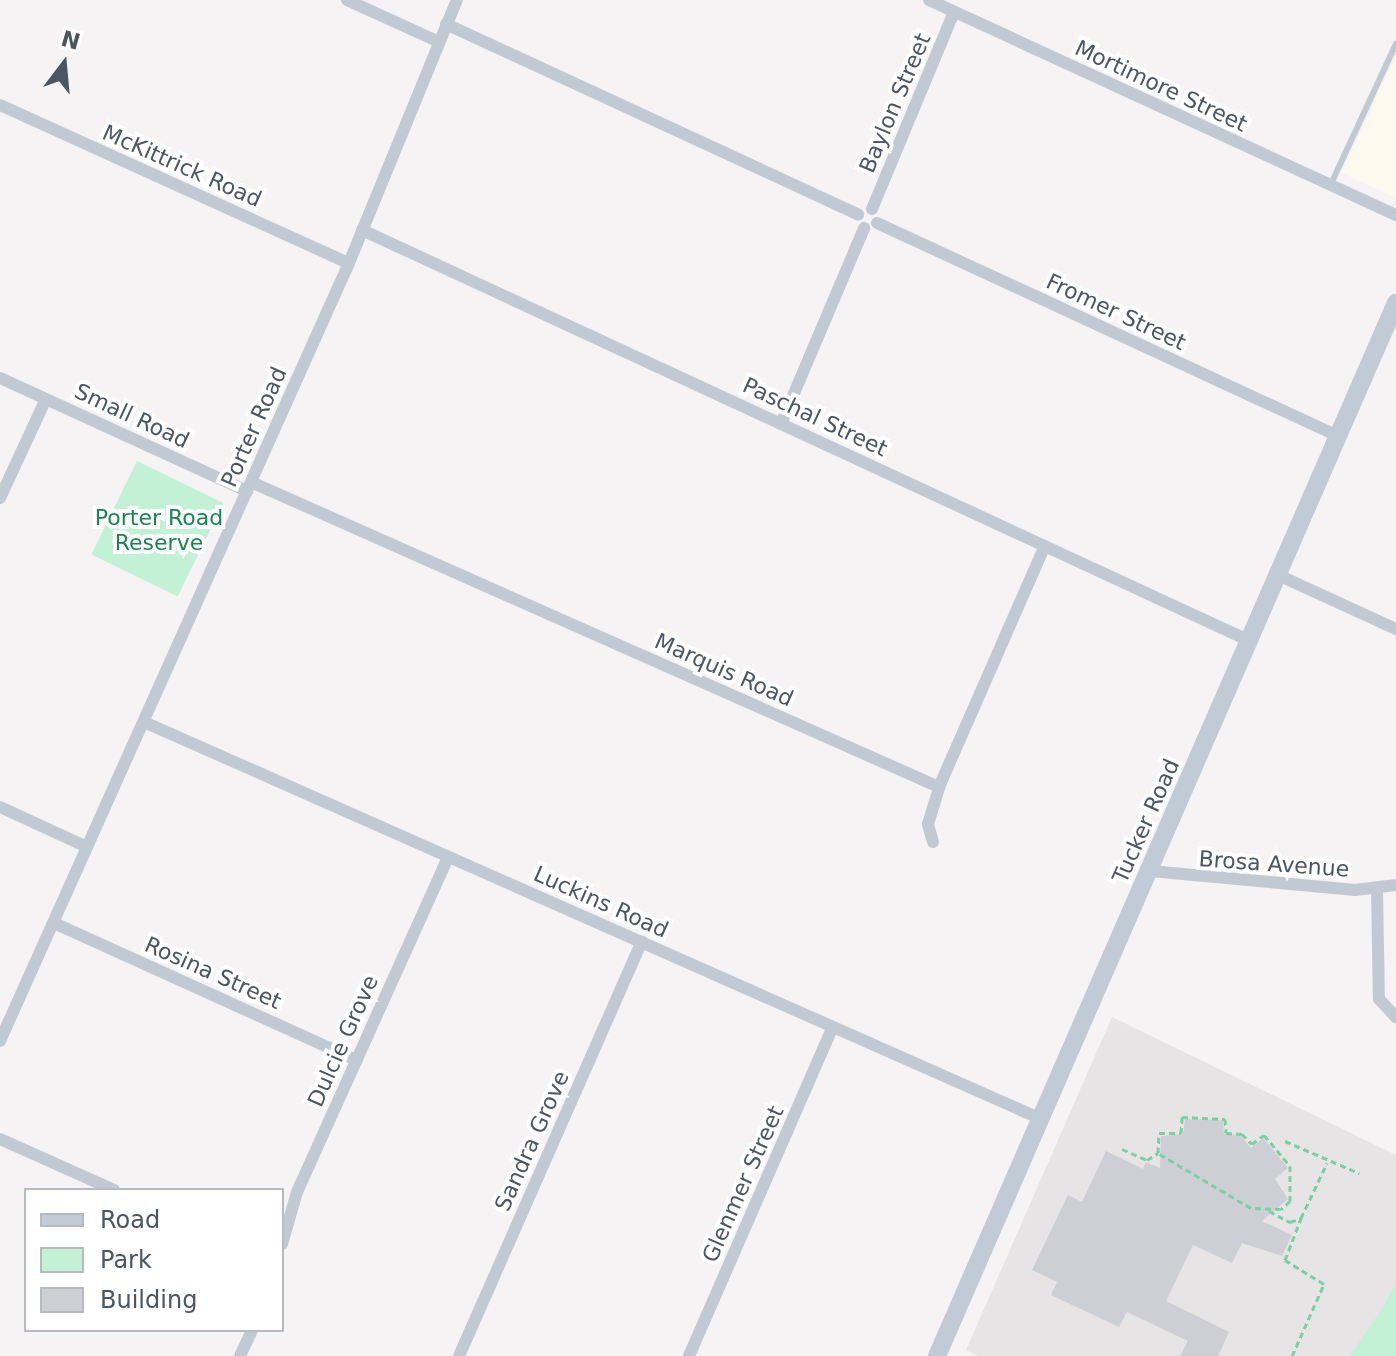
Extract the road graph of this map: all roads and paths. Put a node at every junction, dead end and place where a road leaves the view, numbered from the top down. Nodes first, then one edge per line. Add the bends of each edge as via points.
1 (347, 0) edge
2 (457, 0) edge
3 (929, 0) edge
4 (954, 12) junction
5 (446, 24) junction
6 (439, 42) junction
7 (1396, 44) edge
8 (0, 105) edge
9 (1329, 187) junction
10 (872, 209) junction
11 (1377, 209) junction
12 (858, 214) junction
13 (1396, 215) edge
14 (1396, 221) edge
15 (877, 223) junction
16 (864, 228) junction
17 (362, 230) junction
18 (349, 263) junction
19 (1395, 309) edge
20 (0, 378) edge
21 (46, 399) junction
22 (781, 424) junction
23 (1338, 436) junction
24 (249, 487) junction
25 (0, 498) edge
26 (1045, 546) junction
27 (1278, 575) junction
28 (1396, 629) edge
29 (1250, 641) junction
30 (144, 722) junction
31 (939, 787) junction
32 (0, 807) edge
33 (933, 842) dead end
34 (87, 847) junction
35 (448, 857) junction
36 (1150, 871) junction
37 (1396, 885) edge
38 (1377, 889) junction
39 (54, 923) junction
40 (642, 942) junction
41 (1396, 1017) edge
42 (833, 1027) junction
43 (0, 1041) edge
44 (356, 1060) junction
45 (1041, 1119) junction
46 (0, 1139) edge
47 (1285, 1141) dead end
48 (1122, 1149) dead end
49 (1158, 1153) junction
50 (1327, 1163) junction
51 (1359, 1173) dead end
52 (110, 1188) edge
53 (1266, 1210) junction
54 (1301, 1218) junction
55 (284, 1239) edge
56 (251, 1332) edge
57 (240, 1356) edge
58 (459, 1356) edge
59 (689, 1356) edge
60 (937, 1356) edge
61 (1292, 1356) edge

1 - 6 street
2 - 5 street, Porter Road
3 - 4 street, Mortimore Street
4 - 9 street, Mortimore Street
4 - 10 street, Baylon Street
5 - 6 street, Porter Road
5 - 12 street
6 - 17 street, Porter Road
7 - 9 lane
8 - 18 street, McKittrick Road
9 - 11 street, Mortimore Street
10 - 12 street
10 - 15 street
11 - 13 street, Mortimore Street
11 - 14 street, Mortimore Street
12 - 16 street
15 - 16 street
15 - 23 street, Fromer Street
16 - 22 street
17 - 18 street, Porter Road
17 - 22 street, Paschal Street
18 - 24 street, Porter Road
19 - 23 street, Tucker Road
20 - 21 street, Small Road
21 - 24 street, Small Road
21 - 25 street
22 - 26 street, Paschal Street
23 - 27 street, Tucker Road
24 - 30 street, Porter Road
24 - 31 street, Marquis Road
26 - 29 street, Paschal Street
26 - 31 street
27 - 28 street
27 - 29 street, Tucker Road
29 - 36 street, Tucker Road
30 - 34 street, Porter Road
30 - 35 street, Luckins Road
31 - 33 street via 928,824
32 - 34 street
34 - 39 street, Porter Road
35 - 40 street, Luckins Road
35 - 44 street, Dulcie Grove
36 - 38 street, Brosa Avenue
36 - 45 street, Tucker Road
37 - 38 street, Brosa Avenue
38 - 41 street via 1379,999
39 - 43 street, Porter Road
39 - 44 street, Rosina Street
40 - 42 street, Luckins Road
40 - 58 street, Sandra Grove
42 - 45 street, Luckins Road
42 - 59 street, Glenmer Street
44 - 55 street, Dulcie Grove
45 - 60 street, Tucker Road
46 - 52 street
47 - 50 path
48 - 49 path via 1147,1160
49 - 53 path via 1242,1198 1239,1203
49 - 53 path via 1159,1133 1181,1133 1182,1117 1225,1119 1226,1133 1242,1134 1252,1144 1264,1135 1290,1166 1290,1201
50 - 51 path
50 - 54 path
53 - 54 path via 1290,1222
54 - 61 path via 1285,1260 1324,1284
56 - 57 street

